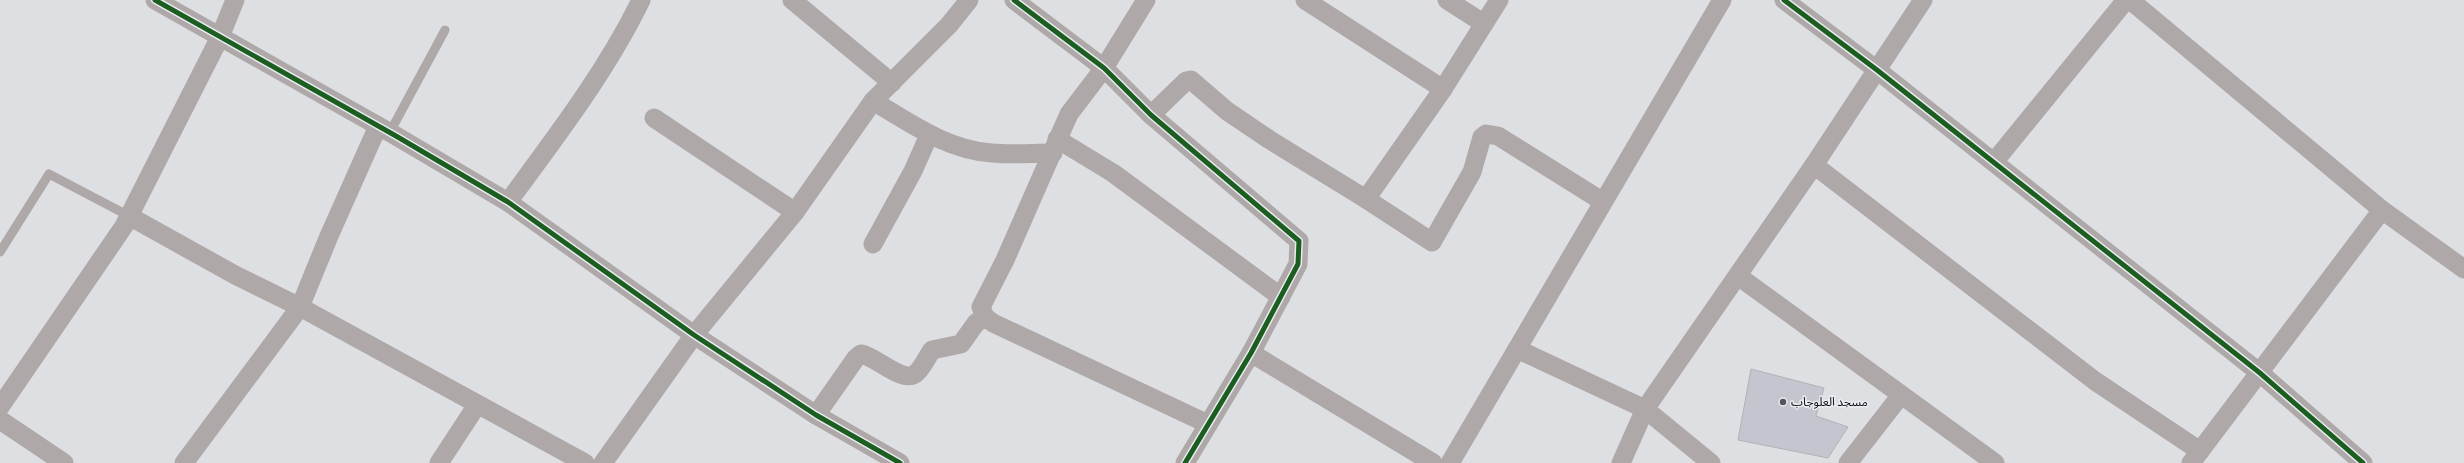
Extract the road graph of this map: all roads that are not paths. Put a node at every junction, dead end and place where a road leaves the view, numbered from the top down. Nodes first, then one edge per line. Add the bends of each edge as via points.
1 (155, 0) edge
2 (235, 0) edge
3 (641, 0) edge
4 (792, 0) edge
5 (969, 0) edge
6 (1014, 0) edge
7 (1146, 0) edge
8 (1305, 0) edge
9 (1447, 0) edge
10 (1499, 0) edge
11 (1722, 0) edge
12 (1784, 0) edge
13 (1923, 0) edge
14 (2126, 0) edge
15 (2130, 0) edge
16 (1483, 23) junction
17 (445, 30) dead end
18 (220, 37) junction
19 (1104, 68) junction
20 (1877, 70) junction
21 (892, 83) junction
22 (1443, 89) junction
23 (873, 101) junction
24 (1151, 115) junction
25 (654, 118) dead end
26 (384, 129) junction
27 (929, 135) junction
28 (1055, 146) junction
29 (1994, 162) junction
30 (1814, 165) junction
31 (1366, 199) junction
32 (1602, 201) junction
33 (508, 202) junction
34 (2382, 210) junction
35 (795, 212) junction
36 (129, 216) junction
37 (874, 244) dead end
38 (0, 252) edge
39 (2464, 269) edge
40 (1738, 276) junction
41 (1281, 297) junction
42 (300, 307) junction
43 (985, 317) junction
44 (694, 335) junction
45 (1517, 349) junction
46 (1251, 353) junction
47 (2260, 373) junction
48 (1901, 395) junction
49 (477, 405) junction
50 (0, 407) edge
51 (1645, 409) junction
52 (816, 415) junction
53 (0, 420) edge
54 (1208, 424) junction
55 (2196, 457) edge
56 (895, 462) edge
57 (64, 463) edge
58 (184, 463) edge
59 (439, 463) edge
60 (585, 463) edge
61 (603, 463) edge
62 (1185, 463) edge
63 (1433, 463) edge
64 (1450, 463) edge
65 (1620, 463) edge
66 (1711, 463) edge
67 (1848, 463) edge
68 (1995, 463) edge
69 (2363, 463) edge

1 - 18 street
2 - 18 street
3 - 33 street via 632,19 575,109
4 - 21 street
5 - 21 street via 949,25
6 - 19 street
7 - 19 street
8 - 22 street
9 - 16 street
10 - 16 street
11 - 32 street
12 - 20 street
13 - 20 street
14 - 29 street
15 - 34 street
16 - 22 street
17 - 26 lane
18 - 26 street
18 - 36 street
19 - 24 street
19 - 28 street via 1069,114
20 - 29 street
20 - 30 street
21 - 23 street
22 - 31 street
23 - 27 street
23 - 35 street
24 - 31 street via 1186,81 1191,80 1227,111
24 - 41 street via 1299,241 1298,264
25 - 35 street
26 - 33 street
26 - 42 street
27 - 28 street via 960,147 991,153
27 - 37 street
28 - 41 street via 1113,174
28 - 43 street via 982,307
29 - 47 street
30 - 40 street
30 - 55 street
31 - 32 street via 1432,242 1472,172 1482,137 1486,134 1498,136
32 - 45 street
33 - 44 street
34 - 39 street
34 - 47 street
35 - 44 street
36 - 38 lane via 49,174
36 - 42 street via 235,275
36 - 50 street
40 - 48 street
40 - 51 street
41 - 46 street
42 - 49 street via 409,365
42 - 58 street
43 - 52 street via 976,323 961,344 932,350 916,373 909,376 861,354
43 - 54 street
44 - 52 street
44 - 61 street
45 - 51 street
45 - 64 street
46 - 54 street
46 - 63 street
47 - 55 street
47 - 69 street
48 - 67 street
48 - 68 street
49 - 59 street
49 - 60 street
51 - 65 street
51 - 66 street
52 - 56 street
53 - 57 street
54 - 62 street

